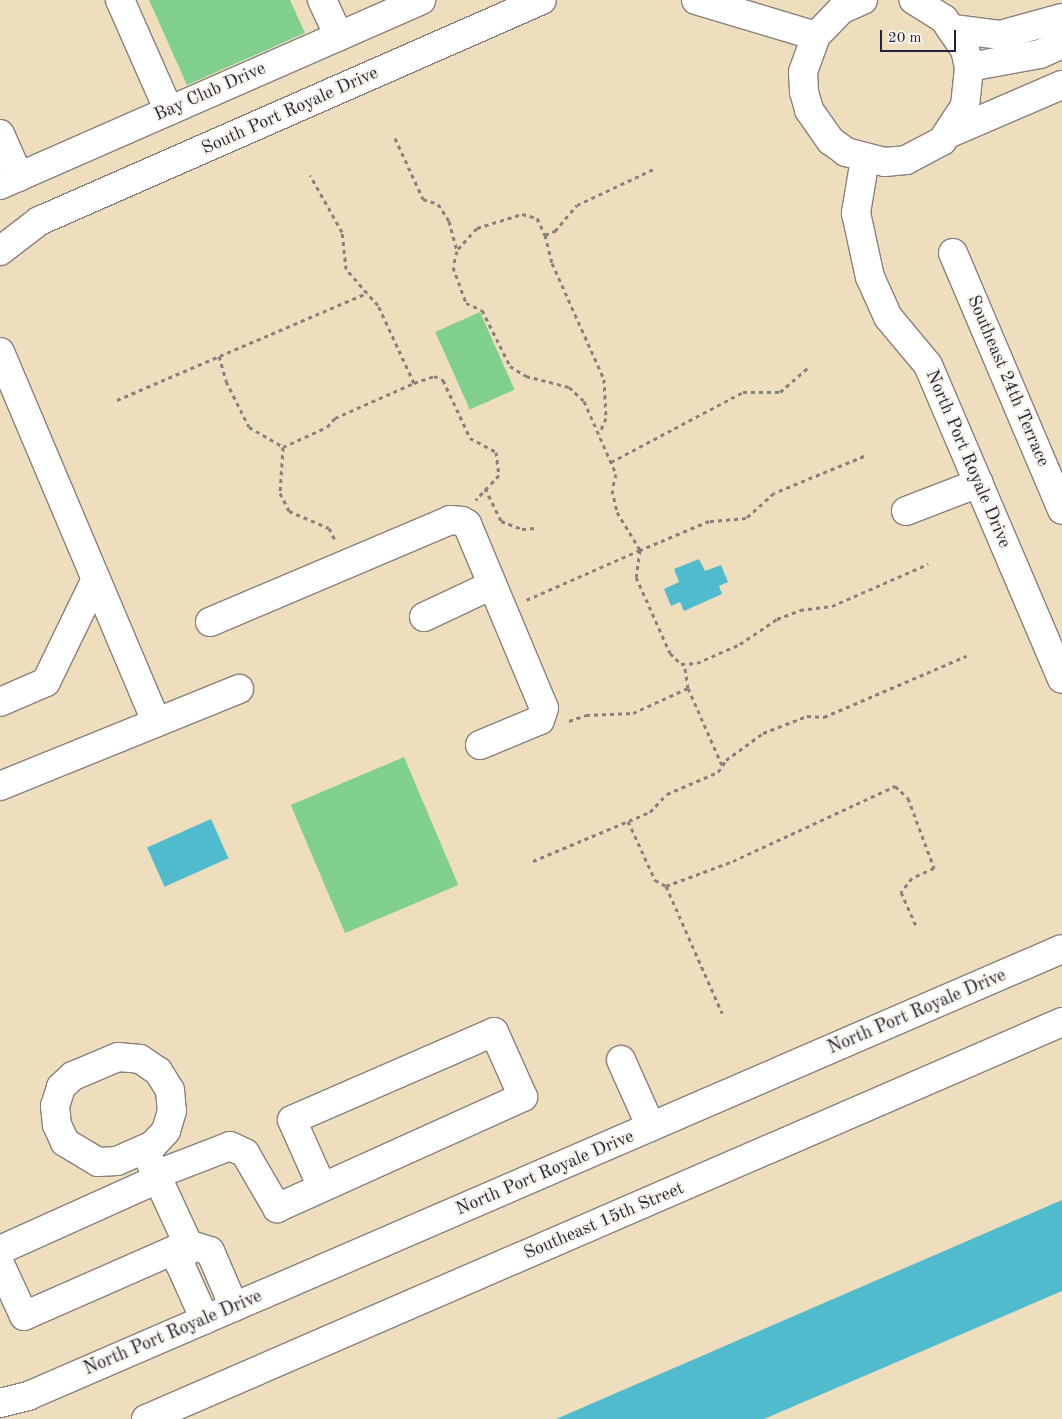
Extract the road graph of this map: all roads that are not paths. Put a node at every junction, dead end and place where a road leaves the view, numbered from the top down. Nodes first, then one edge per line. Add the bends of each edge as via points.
1 (120, 0) edge
2 (322, 0) edge
3 (421, 0) edge
4 (542, 0) edge
5 (696, 0) edge
6 (863, 0) edge
7 (913, 0) edge
8 (1062, 18) edge
9 (339, 36) junction
10 (816, 36) junction
11 (1060, 46) edge
12 (963, 49) junction
13 (1062, 86) edge
14 (169, 110) junction
15 (0, 134) edge
16 (948, 134) junction
17 (864, 159) junction
18 (9, 181) edge
19 (0, 251) edge
20 (953, 253) dead end
21 (0, 352) edge
22 (979, 482) junction
23 (1062, 510) edge
24 (906, 511) dead end
25 (96, 579) junction
26 (492, 585) junction
27 (424, 616) dead end
28 (210, 622) dead end
29 (1062, 679) edge
30 (238, 689) dead end
31 (0, 702) edge
32 (156, 722) junction
33 (480, 745) dead end
34 (0, 786) edge
35 (1062, 949) edge
36 (1062, 1022) edge
37 (621, 1060) dead end
38 (650, 1127) junction
39 (144, 1149) junction
40 (156, 1177) junction
41 (322, 1187) junction
42 (188, 1244) junction
43 (0, 1250) edge
44 (0, 1264) edge
45 (234, 1307) junction
46 (205, 1320) junction
47 (0, 1404) edge
48 (146, 1419) edge

1 - 14 street
2 - 9 street
3 - 9 street, Bay Club Drive
4 - 19 street, South Port Royale Drive via 39,221
5 - 10 street
6 - 10 street via 841,10
7 - 12 street via 930,8
8 - 12 street
9 - 14 street, Bay Club Drive
10 - 17 street via 803,72 809,110 831,141
11 - 12 street
12 - 16 street via 965,106
13 - 16 street
14 - 18 street, Bay Club Drive
15 - 18 street
16 - 17 street via 925,152 906,160
17 - 22 street, North Port Royale Drive via 856,213 870,277 888,317 928,366
20 - 23 street, Southeast 24th Terrace
21 - 25 street
22 - 24 street
22 - 29 street, North Port Royale Drive
25 - 31 street via 46,682
25 - 32 street
26 - 27 street
26 - 28 street via 467,524 450,520
26 - 33 street via 544,714
30 - 32 street
32 - 34 street
35 - 38 street, North Port Royale Drive
36 - 48 street, Southeast 15th Street
37 - 38 street
38 - 45 street, North Port Royale Drive
39 - 39 street via 166,1131 172,1111 170,1090 158,1071 140,1060 118,1057 73,1076 61,1087 55,1106 57,1125 65,1142 80,1155 98,1162 117,1161
39 - 40 street
40 - 41 street via 230,1146 245,1153 276,1208
40 - 42 street
40 - 43 street
41 - 41 street via 523,1097 494,1032 292,1120
42 - 44 street via 24,1316
42 - 45 street via 210,1251
42 - 46 street via 180,1264
45 - 46 street, North Port Royale Drive
46 - 47 street, North Port Royale Drive via 28,1396

